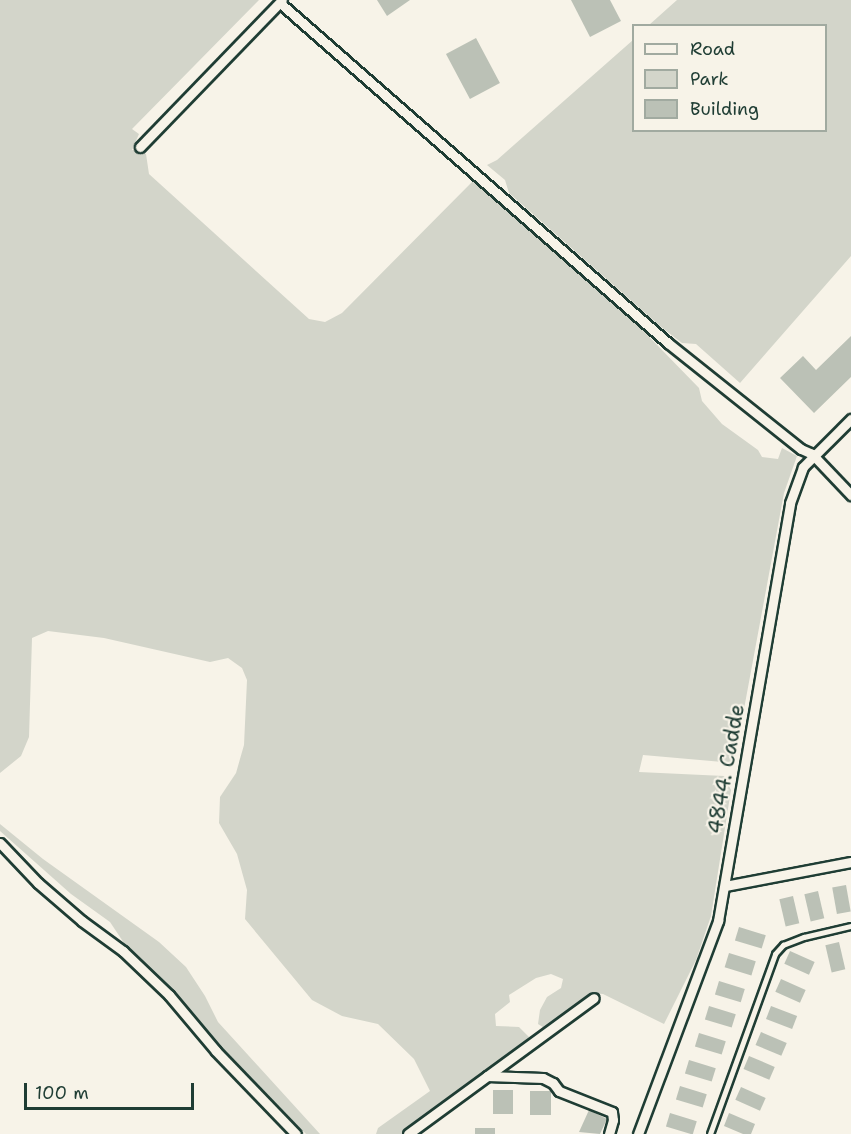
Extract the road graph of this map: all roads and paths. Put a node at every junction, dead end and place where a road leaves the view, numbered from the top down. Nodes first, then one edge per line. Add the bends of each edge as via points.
1 (281, 1) edge
2 (140, 147) dead end
3 (851, 419) edge
4 (812, 454) junction
5 (851, 495) edge
6 (0, 843) edge
7 (851, 862) edge
8 (725, 886) junction
9 (851, 926) edge
10 (594, 998) dead end
11 (487, 1076) junction
12 (296, 1134) edge
13 (408, 1134) edge
14 (609, 1134) edge
15 (638, 1134) edge
16 (710, 1134) edge

1 - 2 street
1 - 4 street via 668,343
3 - 4 street, 4844. Cadde
4 - 5 street
4 - 8 street, 4844. Cadde via 790,502
6 - 12 street via 38,883 123,951 169,995 216,1051
7 - 8 street
8 - 15 street, 4844. Cadde via 718,921
9 - 16 lane via 804,937 783,945 775,954
10 - 11 street
11 - 13 street
11 - 14 street via 543,1078 554,1083 559,1091 612,1112

